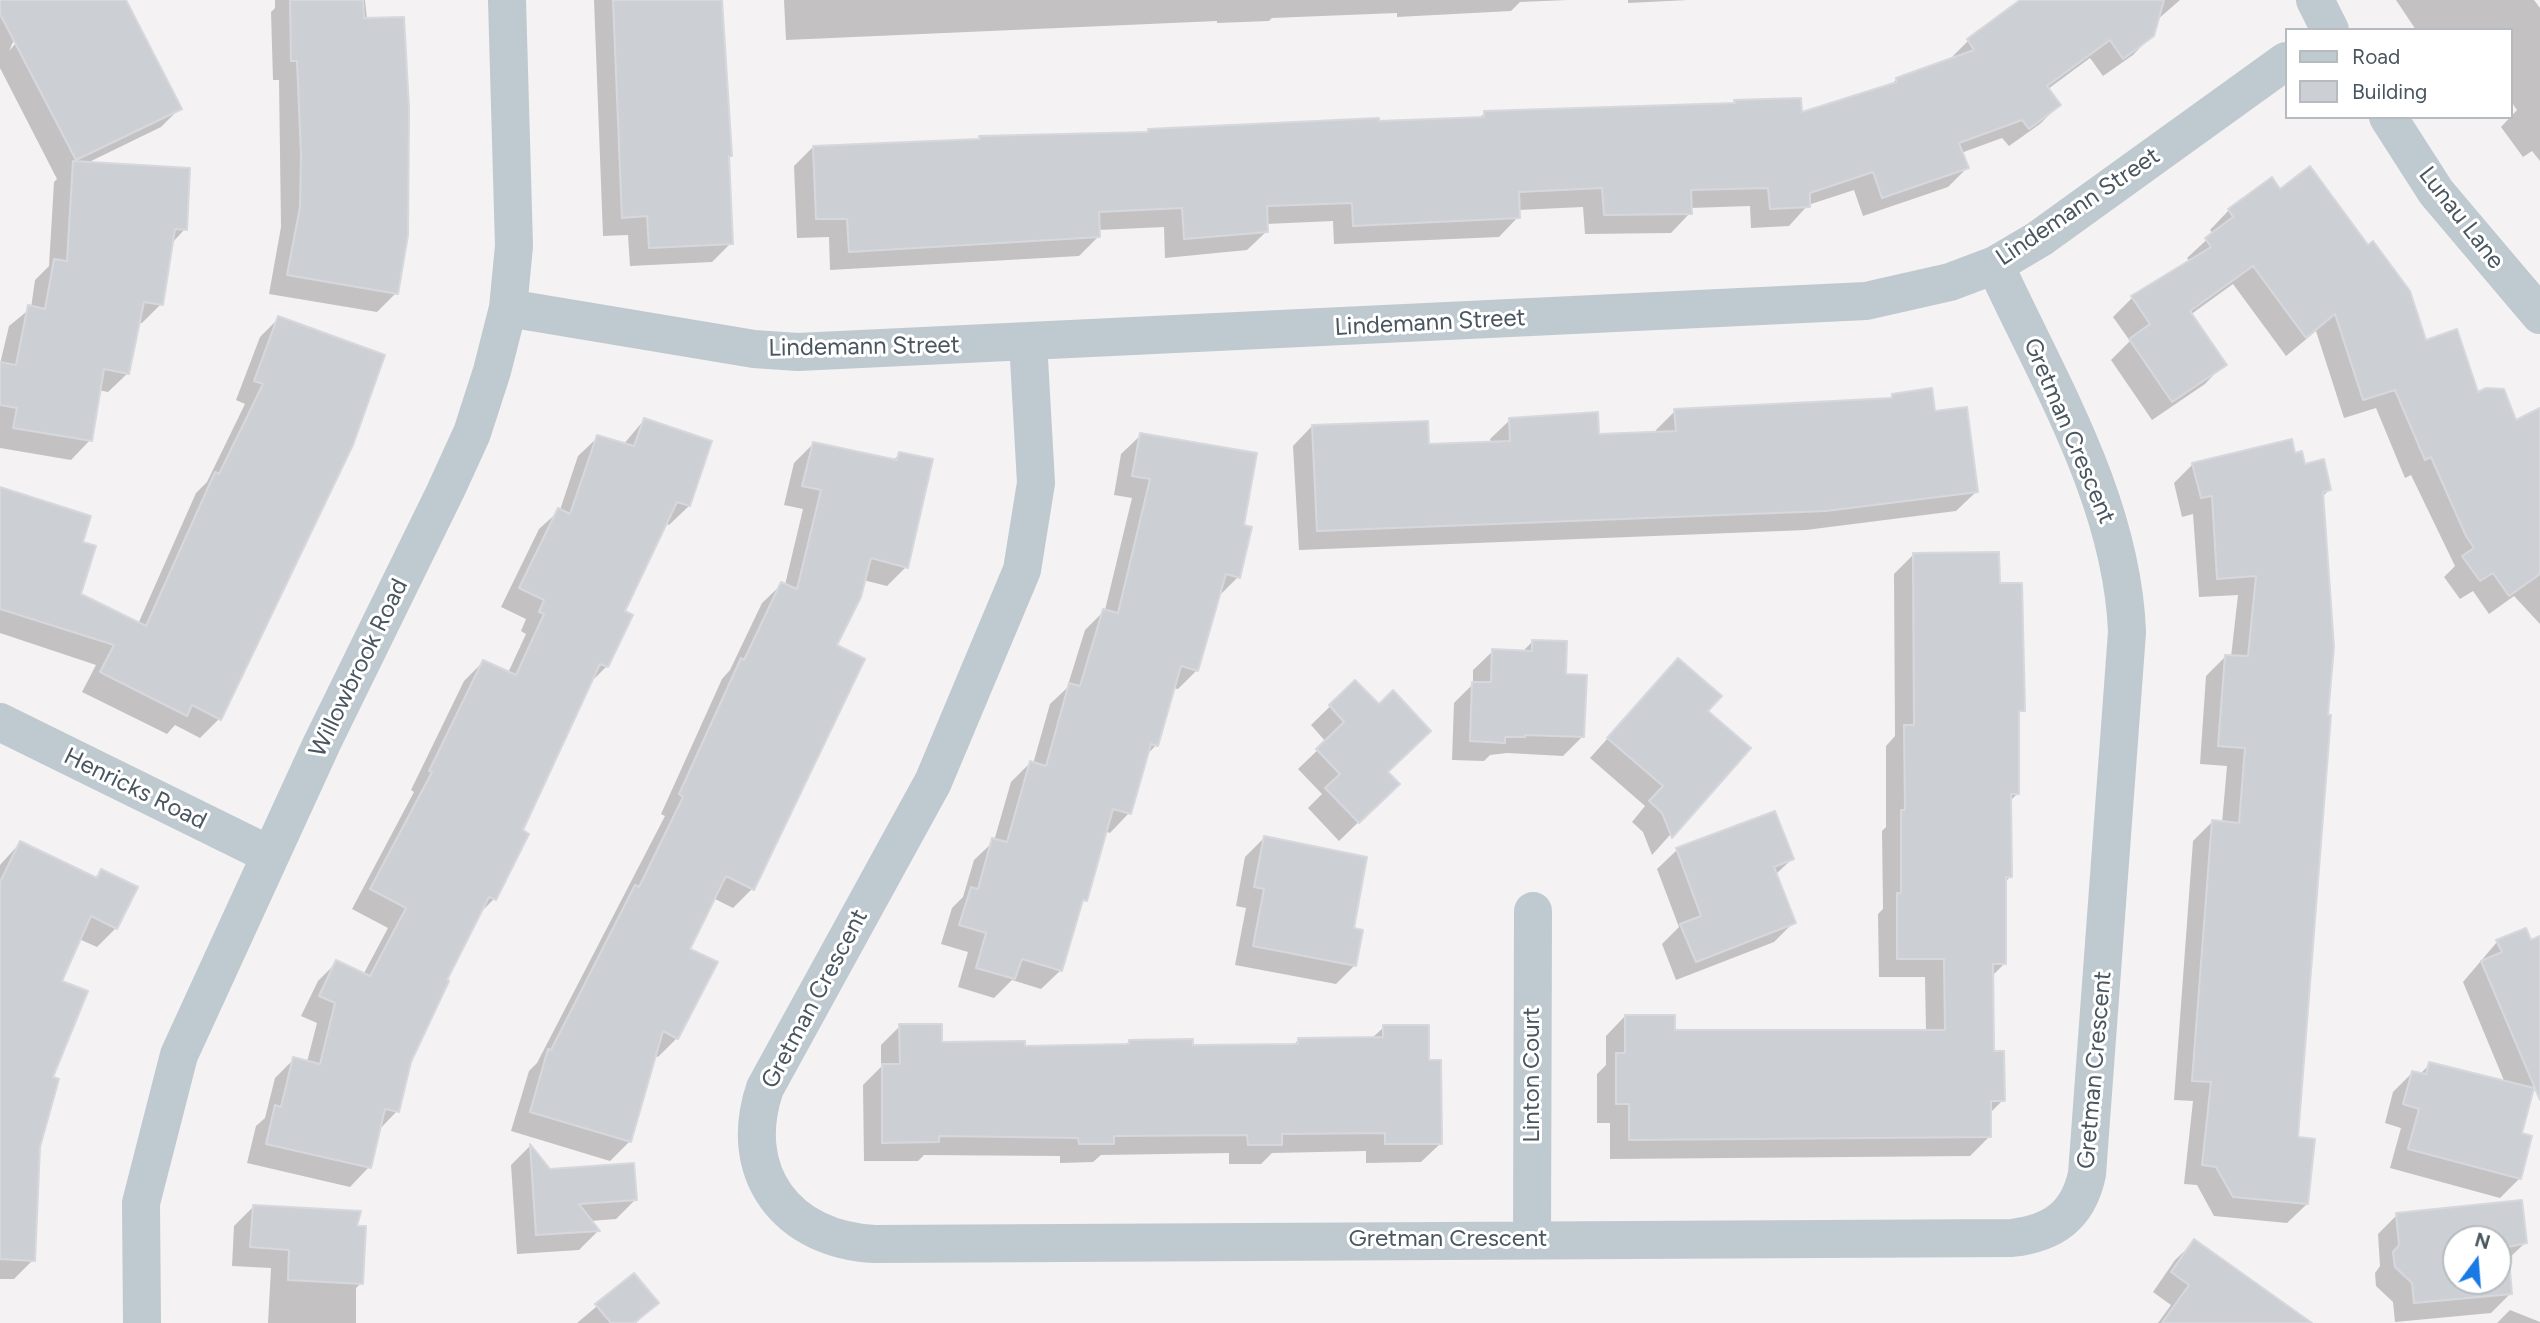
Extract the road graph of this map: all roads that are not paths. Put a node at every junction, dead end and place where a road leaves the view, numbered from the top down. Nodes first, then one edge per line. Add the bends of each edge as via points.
1 (507, 0) edge
2 (2315, 0) edge
3 (2329, 28) edge
4 (2284, 62) edge
5 (2389, 119) edge
6 (1995, 265) junction
7 (508, 308) junction
8 (2540, 315) edge
9 (1028, 341) junction
10 (0, 722) edge
11 (270, 855) junction
12 (1533, 911) dead end
13 (1532, 1238) junction
14 (142, 1323) edge

1 - 7 street, Willowbrook Road via 514,246
2 - 3 street
4 - 6 street, Lindemann Street via 2039,239
5 - 8 street, Lunau Lane via 2436,192
6 - 9 street, Lindemann Street via 1919,291 1842,305
6 - 13 street, Gretman Crescent via 2098,487 2117,546 2126,604 2127,657 2084,1190 2065,1220 2051,1229 2012,1238
7 - 9 street, Lindemann Street via 754,349 799,352
7 - 11 street, Willowbrook Road via 467,444
9 - 13 street, Gretman Crescent via 1036,483 1022,570 933,782 765,1088 756,1145 769,1187 797,1220 855,1243
10 - 11 street, Henricks Road
11 - 14 street, Willowbrook Road via 179,1055 141,1203
12 - 13 street, Linton Court

